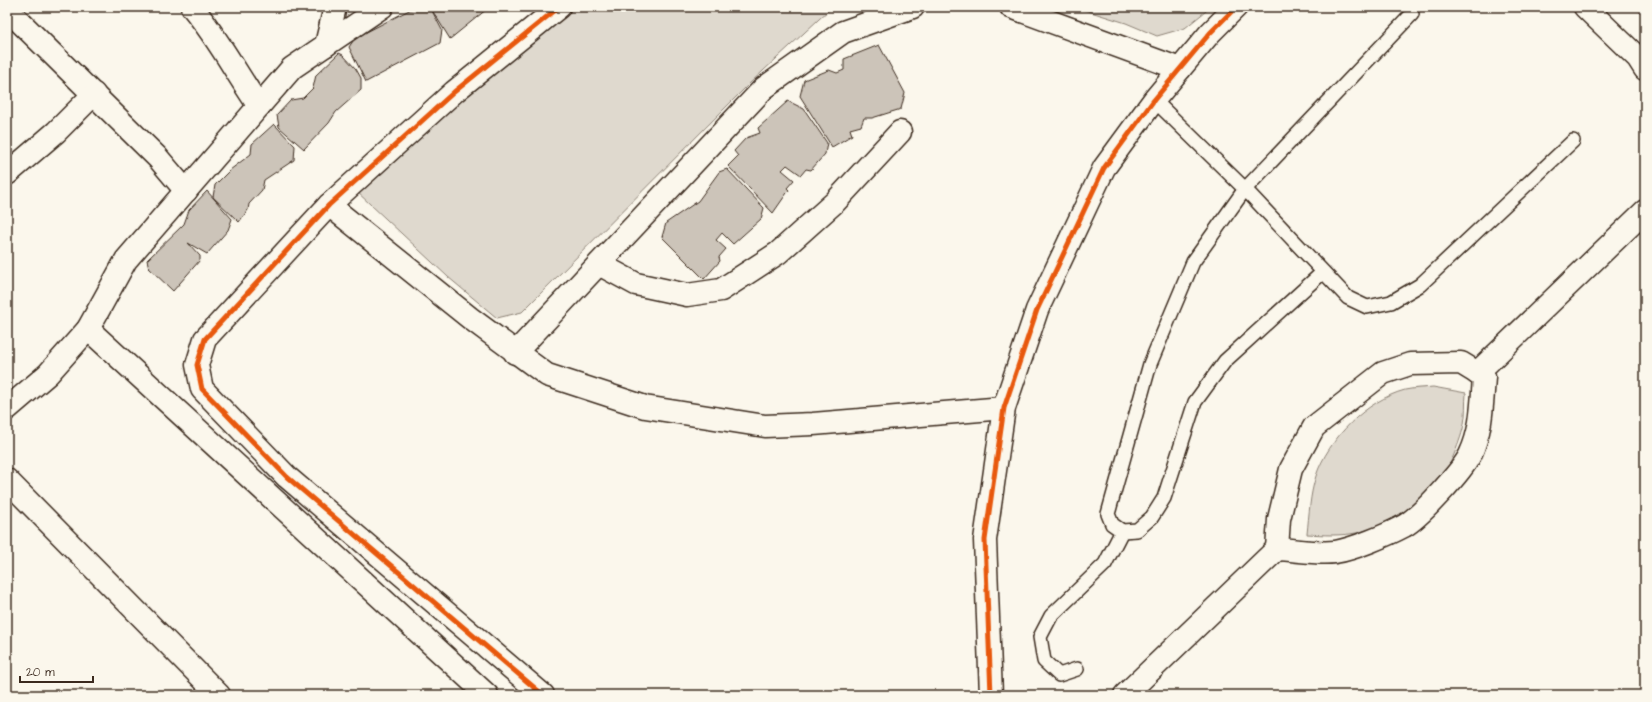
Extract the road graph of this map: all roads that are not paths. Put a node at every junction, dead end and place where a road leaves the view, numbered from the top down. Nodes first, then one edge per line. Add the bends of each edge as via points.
1 (8, 7) edge
2 (192, 7) edge
3 (335, 7) edge
4 (382, 7) edge
5 (559, 7) edge
6 (913, 7) edge
7 (1011, 7) edge
8 (1236, 7) edge
9 (1585, 7) edge
10 (1412, 14) dead end
11 (326, 45) junction
12 (1180, 69) junction
13 (1645, 69) edge
14 (94, 94) junction
15 (1154, 100) junction
16 (259, 106) junction
17 (900, 132) dead end
18 (1573, 141) dead end
19 (7, 174) edge
20 (1245, 189) junction
21 (186, 191) junction
22 (329, 205) junction
23 (1645, 211) edge
24 (599, 264) junction
25 (1323, 272) junction
26 (88, 329) junction
27 (515, 353) junction
28 (1478, 373) junction
29 (1004, 408) junction
30 (7, 409) edge
31 (7, 480) edge
32 (1122, 531) junction
33 (1278, 549) junction
34 (1076, 669) dead end
35 (477, 692) edge
36 (219, 695) edge
37 (543, 695) edge
38 (991, 695) edge
39 (1125, 695) edge

1 - 14 street via 14,16
2 - 16 street via 218,39 232,67
3 - 11 street
4 - 11 street
5 - 22 street via 454,92
6 - 24 street via 843,32 764,88
7 - 12 street
8 - 12 street
9 - 13 street via 1638,58
10 - 20 lane
11 - 16 street via 292,68
12 - 15 street
14 - 19 street via 56,132
14 - 21 street via 158,158
15 - 20 lane
15 - 29 street via 1104,168 1037,310
16 - 21 street
17 - 24 street via 835,202 778,253 721,290 687,295 636,284
18 - 25 lane via 1420,285 1390,302 1367,307 1348,298
20 - 25 lane
20 - 32 lane via 1192,262 1150,364 1108,514 1112,524
21 - 26 street via 126,260
22 - 27 street
22 - 37 street via 205,339 197,365 202,389 287,477
23 - 28 street
24 - 27 street
25 - 32 lane via 1225,361 1195,402 1164,498 1152,518 1137,530
26 - 30 street via 48,374
26 - 35 street
27 - 29 street via 546,375 645,407 765,426
28 - 33 street via 1484,377 1480,424 1470,455 1449,483 1405,526 1335,552
28 - 33 street via 1461,364 1438,363 1410,364 1382,373 1314,427 1291,468 1279,519
29 - 38 street via 985,540
31 - 36 street
32 - 34 lane via 1105,564 1051,616 1040,637 1044,661 1058,675
33 - 39 street

